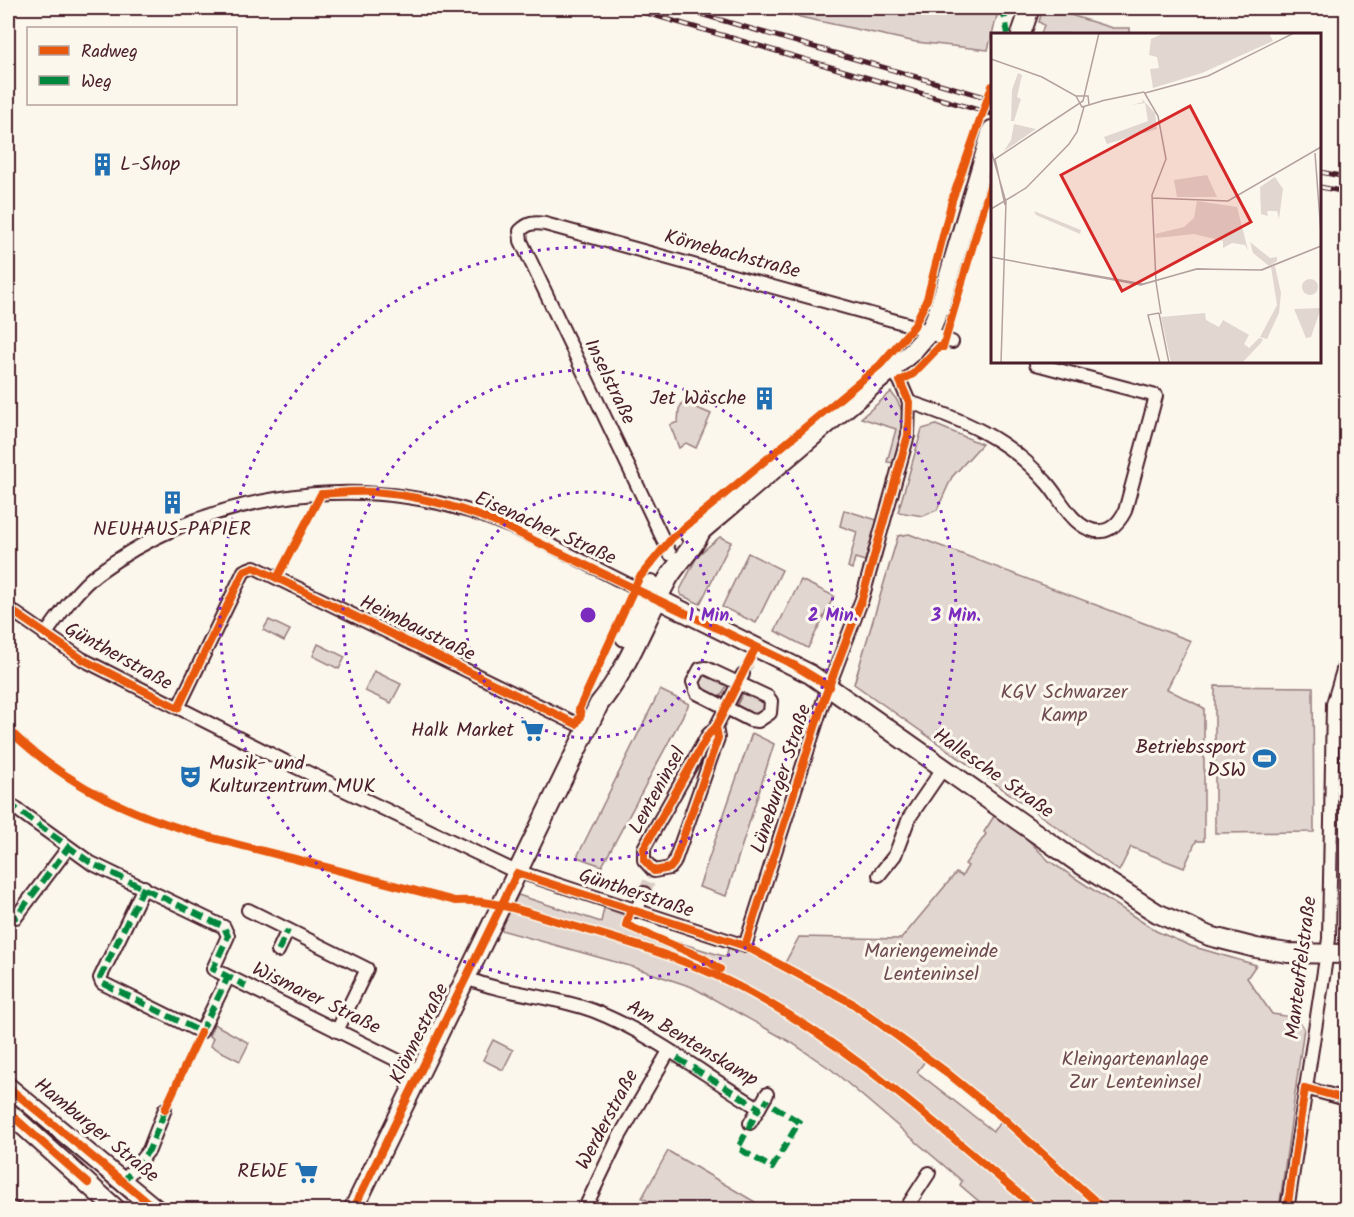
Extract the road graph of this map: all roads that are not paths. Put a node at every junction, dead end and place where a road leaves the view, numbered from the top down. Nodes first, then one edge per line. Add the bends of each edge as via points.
1 (1030, 8) edge
2 (1021, 33) edge
3 (991, 134) edge
4 (524, 227) joint
5 (930, 331) junction
6 (952, 342) dead end
7 (1036, 364) dead end
8 (892, 370) junction
9 (909, 402) junction
10 (701, 531) junction
11 (670, 554) junction
12 (244, 572) joint
13 (652, 596) junction
14 (8, 608) edge
15 (45, 635) junction
16 (1347, 660) edge
17 (741, 678) junction
18 (830, 687) junction
19 (178, 708) junction
20 (726, 708) junction
21 (716, 727) junction
22 (587, 729) junction
23 (944, 767) junction
24 (8, 803) edge
25 (68, 848) junction
26 (518, 873) junction
27 (879, 875) dead end
28 (144, 887) junction
29 (644, 893) tunnel mouth
30 (8, 910) edge
31 (249, 910) dead end
32 (636, 911) junction
33 (288, 930) junction
34 (745, 946) joint
35 (278, 951) dead end
36 (1327, 954) junction
37 (1347, 954) edge
38 (228, 977) junction
39 (466, 978) junction
40 (337, 1031) junction
41 (669, 1051) junction
42 (419, 1071) junction
43 (8, 1088) edge
44 (1305, 1088) junction
45 (767, 1094) dead end
46 (1347, 1099) edge
47 (759, 1108) junction
48 (165, 1109) dead end
49 (8, 1112) edge
50 (750, 1123) dead end
51 (929, 1173) dead end
52 (122, 1183) junction
53 (8, 1207) edge
54 (16, 1209) edge
55 (117, 1209) edge
56 (157, 1209) edge
57 (353, 1209) edge
58 (584, 1209) edge
59 (905, 1209) edge
60 (1287, 1209) edge

1 - 2 main road
3 - 5 main road
4 - 5 street, Körnebachstraße via 545,224
4 - 11 street, Inselstraße via 520,231 521,241
5 - 6 street, Körnebachstraße
5 - 8 main road, Klönnestraße
7 - 9 street via 1156,396 1125,511 1111,528 1085,528 1027,462 987,432
8 - 9 street, Lüneburger Straße
8 - 10 main road, Klönnestraße
9 - 18 street, Lüneburger Straße via 908,435 884,522 862,599
10 - 11 main road, Klönnestraße via 687,537
10 - 13 main road, Klönnestraße
11 - 13 main road, Klönnestraße
12 - 19 street, Güntherstraße
12 - 22 street, Heimbaustraße via 254,567
13 - 15 street, Eisenacher Straße via 468,511 379,493 321,494 266,500 163,533 97,574
13 - 18 main road, Hallesche Straße via 754,653 805,671
13 - 22 main road, Klönnestraße via 599,694
14 - 15 street, Güntherstraße
15 - 19 street, Güntherstraße via 82,659
16 - 36 street, Manteuffelstraße via 1334,704 1332,913
17 - 20 street, Lenteninsel
17 - 20 street via 768,697 770,713 758,721
17 - 20 street via 712,668 700,669 696,674 693,682 697,693
18 - 23 main road, Hallesche Straße
18 - 34 street, Lüneburger Straße
19 - 26 street, Güntherstraße
20 - 21 street, Lenteninsel
21 - 21 street, Lenteninsel via 718,738 674,863 653,874 644,860 645,848
22 - 26 main road, Klönnestraße
23 - 27 street via 909,818 895,855
23 - 36 main road, Hallesche Straße via 1077,862 1157,913 1236,944 1288,953
24 - 25 street, Wismarer Straße
25 - 28 street, Wismarer Straße
25 - 30 street via 16,917
26 - 32 street, Güntherstraße
26 - 39 main road, Klönnestraße
28 - 38 street, Wismarer Straße via 224,927 228,936 213,969
28 - 38 street, Wismarer Straße via 100,978 102,983 201,1032
29 - 32 street
31 - 33 street
32 - 34 street, Güntherstraße
33 - 35 street
33 - 40 street via 367,969
36 - 37 main road, Hallesche Straße
36 - 44 street, Manteuffelstraße
38 - 40 street, Wismarer Straße
39 - 41 street, Am Bentenskamp via 487,987 592,1010 629,1026
39 - 42 main road, Klönnestraße
40 - 42 street, Wismarer Straße
41 - 47 street, Am Bentenskamp
41 - 58 street, Werderstraße via 615,1144
42 - 57 main road, Klönnestraße
43 - 52 main road, Hamburger Straße
44 - 46 street
44 - 60 street, Manteuffelstraße
45 - 47 street, Am Bentenskamp
47 - 50 street, Am Bentenskamp
48 - 52 street via 149,1150
49 - 55 main road, Hamburger Straße
51 - 59 street
52 - 56 main road, Hamburger Straße
53 - 54 street

